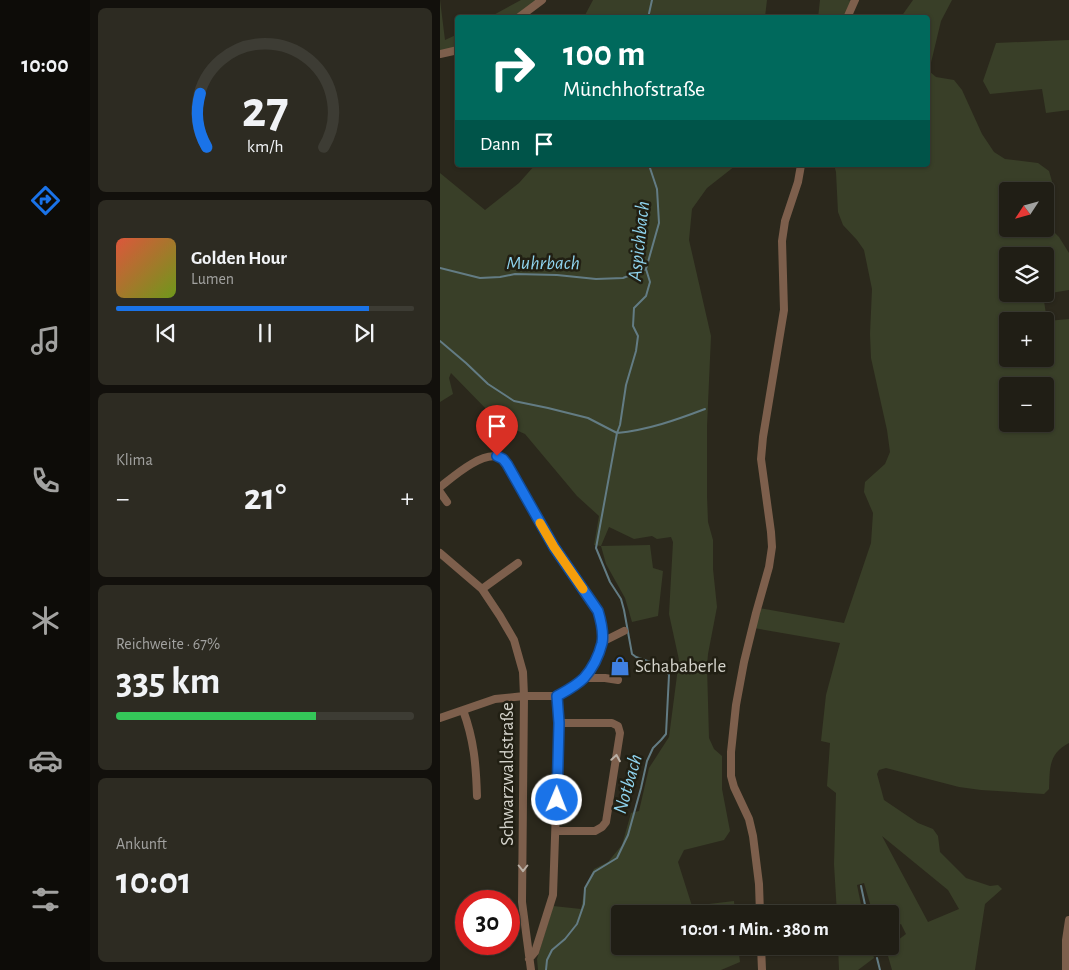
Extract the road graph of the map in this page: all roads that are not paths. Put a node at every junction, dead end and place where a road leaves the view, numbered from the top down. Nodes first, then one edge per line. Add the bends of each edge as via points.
1 (542, 0) edge
2 (855, 0) edge
3 (522, 15) edge
4 (848, 15) edge
5 (455, 51) edge
6 (440, 54) edge
7 (802, 167) edge
8 (440, 487) edge
9 (440, 492) edge
10 (447, 502) dead end
11 (440, 553) edge
12 (518, 562) dead end
13 (482, 589) junction
14 (624, 631) dead end
15 (602, 642) junction
16 (583, 678) junction
17 (618, 680) dead end
18 (524, 696) junction
19 (557, 696) junction
20 (463, 710) junction
21 (440, 718) edge
22 (559, 723) junction
23 (476, 796) dead end
24 (556, 831) junction
25 (760, 905) edge
26 (1069, 920) edge
27 (526, 929) junction
28 (541, 934) junction
29 (761, 955) edge
30 (529, 960) junction
31 (532, 970) edge
32 (762, 970) edge
33 (1066, 970) edge

1 - 3 street
2 - 4 street
5 - 6 street
7 - 25 street via 782,241 784,310 763,437 762,459 772,547 744,662 731,752 731,776 753,836
8 - 15 street via 480,459 497,456 503,459 554,547 598,611
9 - 10 street
11 - 13 street, Schwarzwaldstraße
12 - 13 street
13 - 18 street, Schwarzwaldstraße via 514,640 523,672
14 - 15 street
15 - 16 street
16 - 17 street
16 - 19 street
18 - 19 street
18 - 20 street via 495,699
18 -> 27 street, Schwarzwaldstraße via 522,902
19 - 22 street
20 - 21 street
20 - 23 street via 473,745
22 - 24 street
24 -> 22 street via 594,831 606,822 620,733 618,726 612,723
24 - 28 street via 553,895
26 - 33 street
27 - 28 street via 530,934
27 - 30 street, Schwarzwaldstraße
28 - 30 street
29 - 32 street
30 - 31 street, Schwarzwaldstraße

